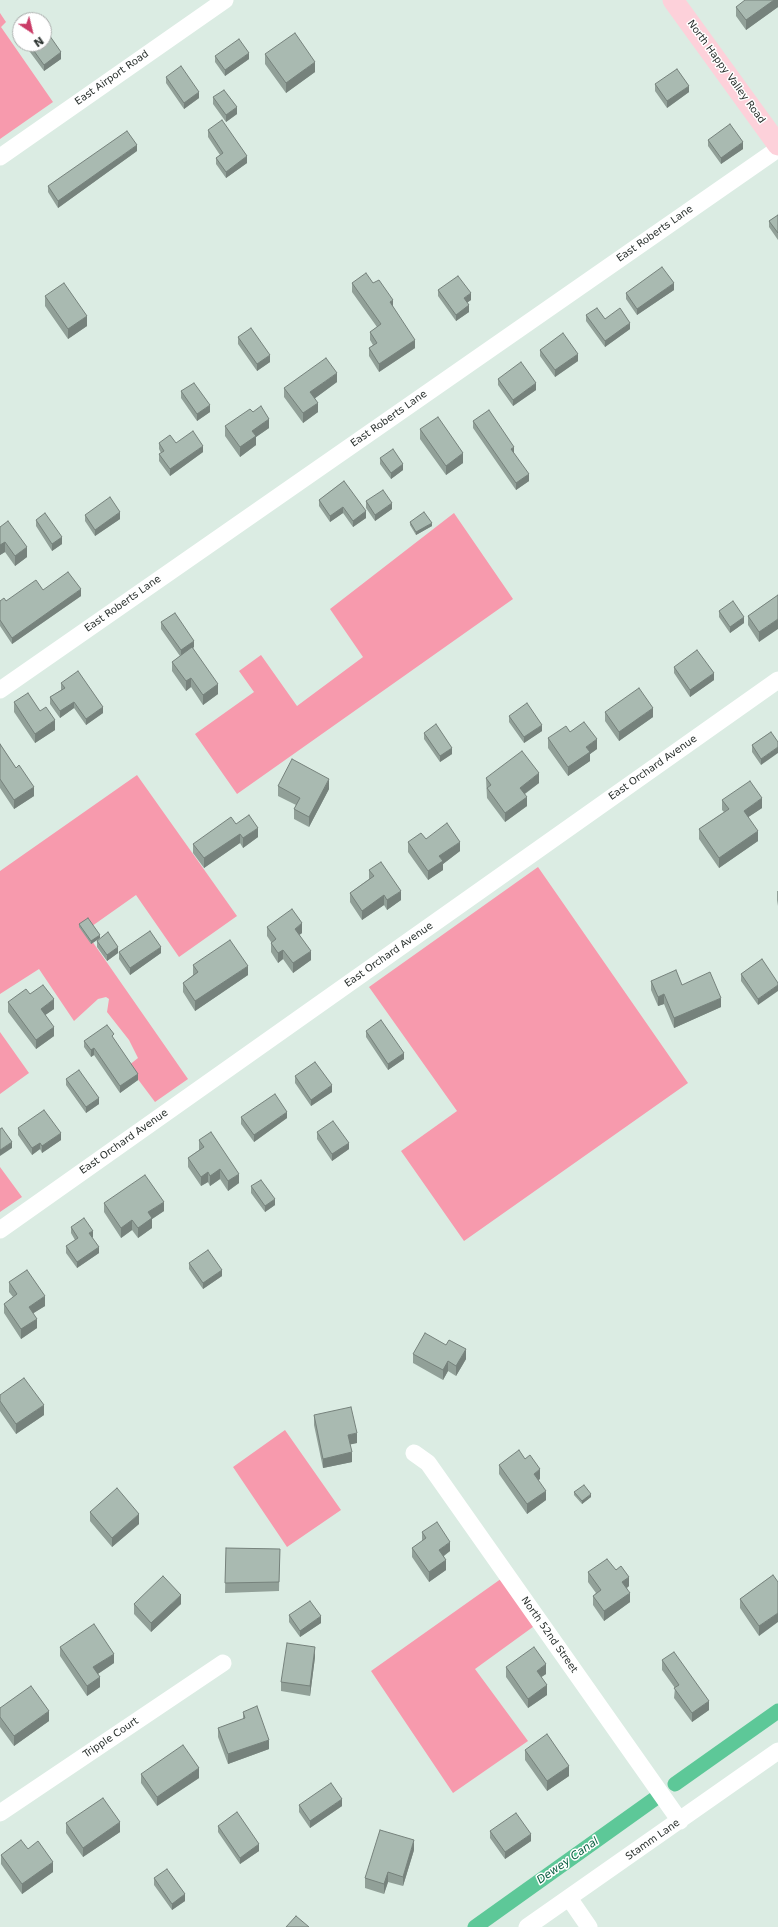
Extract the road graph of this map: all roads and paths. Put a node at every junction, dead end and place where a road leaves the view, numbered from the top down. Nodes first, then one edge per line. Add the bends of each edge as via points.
1 (225, 0) edge
2 (673, 0) edge
3 (778, 145) edge
4 (778, 149) edge
5 (0, 157) edge
6 (778, 680) edge
7 (0, 690) edge
8 (0, 1230) edge
9 (414, 1453) dead end
10 (223, 1664) dead end
11 (778, 1751) edge
12 (0, 1813) edge
13 (680, 1820) junction
14 (569, 1898) junction
15 (527, 1927) edge
16 (589, 1927) edge

1 - 5 street, East Airport Road
2 - 3 main road, North Happy Valley Road
4 - 7 street, East Roberts Lane
6 - 8 street, East Orchard Avenue
9 - 13 street, North 52nd Street via 428,1463
10 - 12 street, Tripple Court
11 - 13 street, Stamm Lane
13 - 14 street, Stamm Lane
14 - 15 street, Stamm Lane
14 - 16 street

